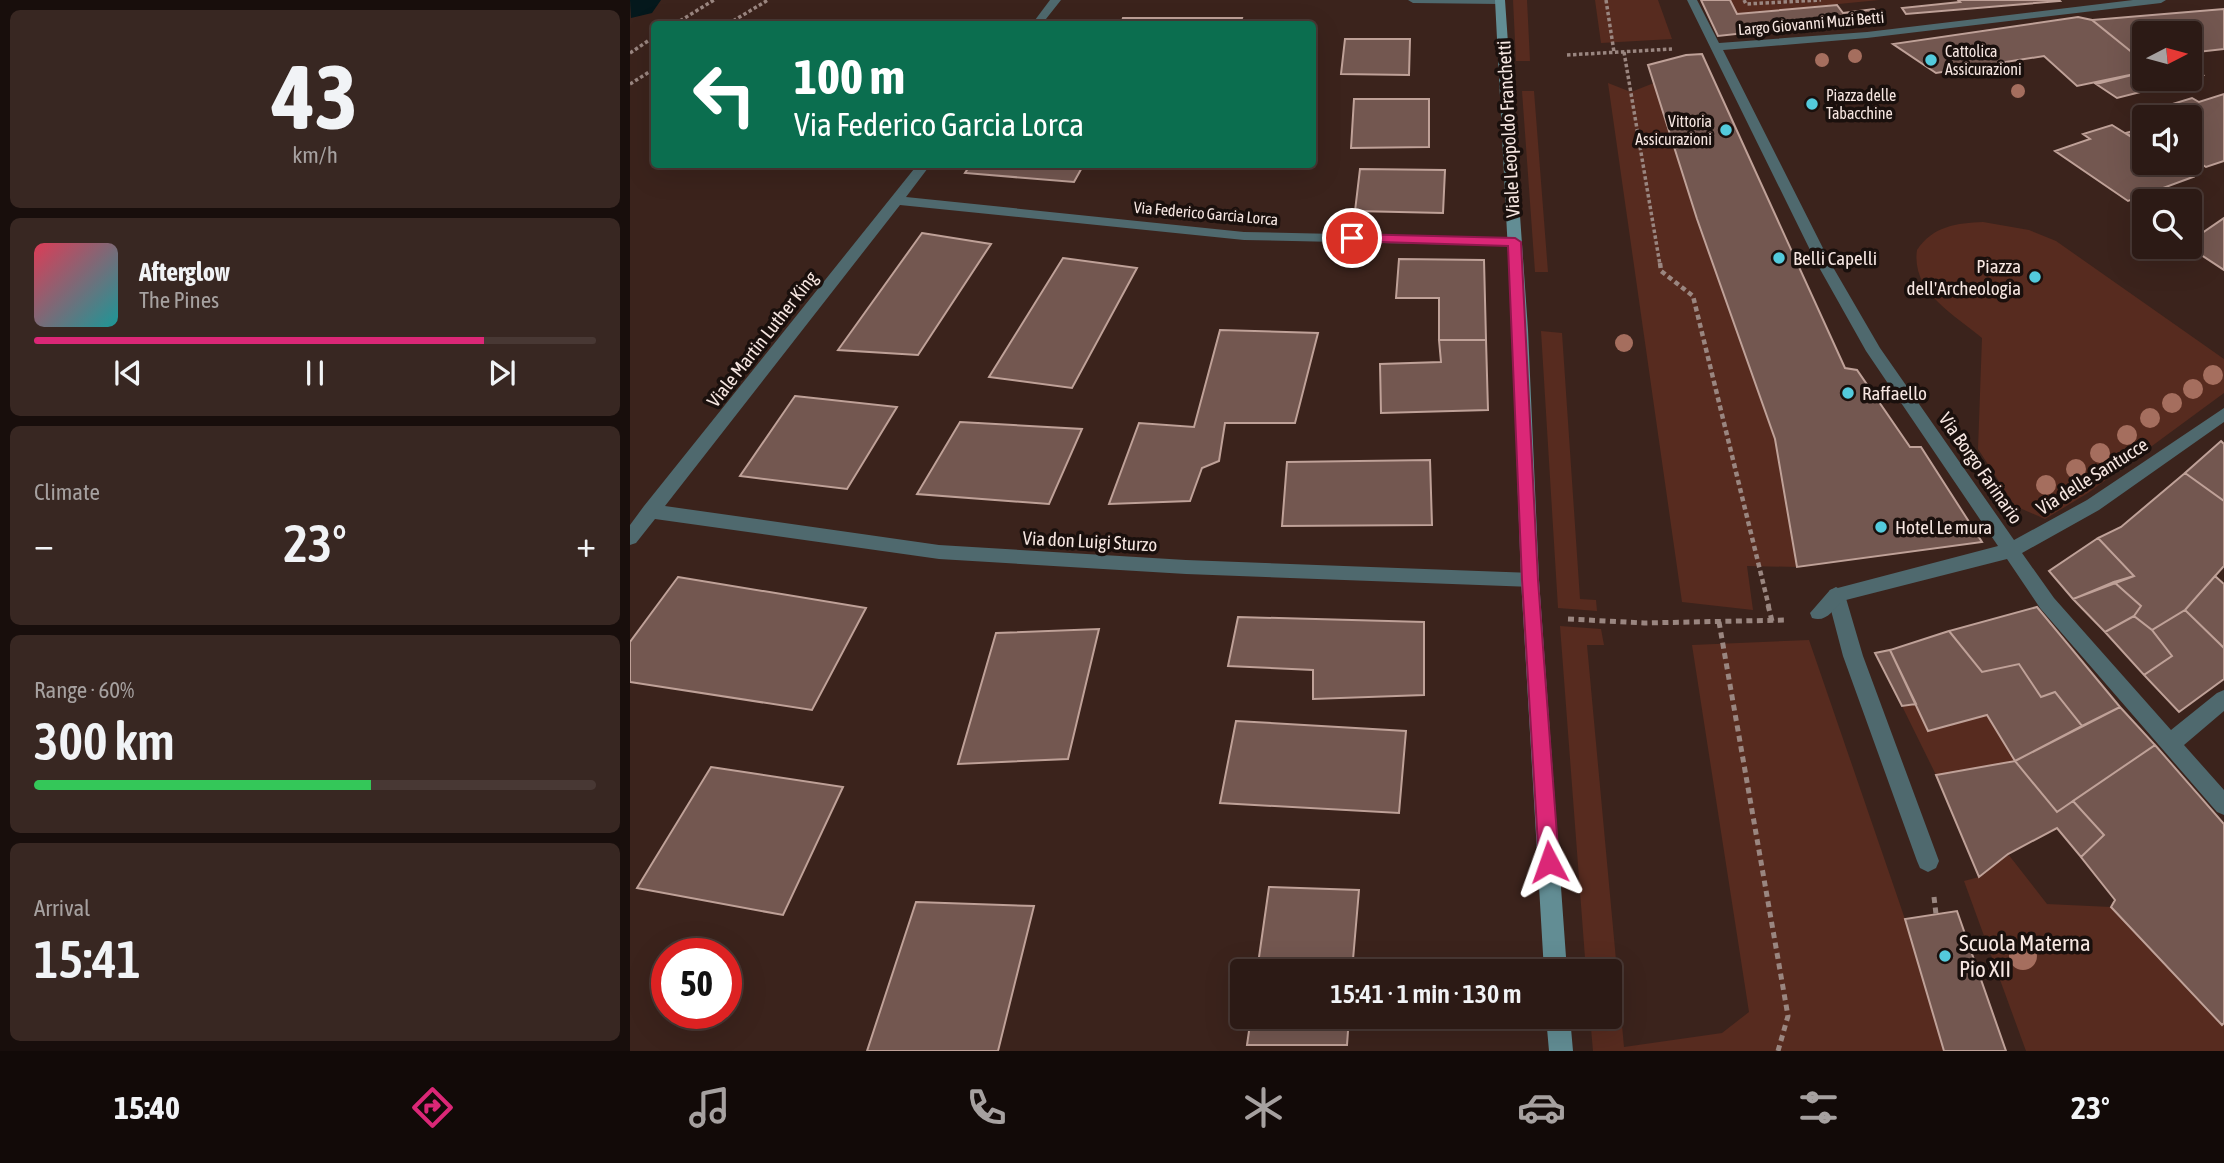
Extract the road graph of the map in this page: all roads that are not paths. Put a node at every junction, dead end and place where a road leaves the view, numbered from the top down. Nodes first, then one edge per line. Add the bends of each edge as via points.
1 (1056, 0) edge
2 (1413, 0) edge
3 (1692, 0) edge
4 (2161, 0) edge
5 (1500, 1) edge
6 (2069, 5) edge
7 (1039, 21) edge
8 (1715, 47) junction
9 (922, 168) edge
10 (896, 200) junction
11 (1515, 242) junction
12 (2224, 414) edge
13 (650, 511) junction
14 (630, 538) edge
15 (2012, 550) junction
16 (1530, 580) junction
17 (1836, 595) junction
18 (1819, 613) dead end
19 (2224, 699) edge
20 (2170, 744) junction
21 (2224, 805) edge
22 (1928, 861) dead end
23 (1555, 959) edge
24 (1559, 1029) edge
25 (1560, 1051) edge

1 - 7 street
2 - 5 street
3 - 8 street, Via Borgo Farinario
4 - 6 street, Largo Giovanni Muzi Betti
5 - 11 main road, Viale Leopoldo Franchetti
6 - 8 street, Largo Giovanni Muzi Betti via 1867,35
8 - 15 street, Via Borgo Farinario via 1823,262 1874,351
9 - 10 street, Viale Martin Luther King
10 - 11 street, Via Federico Garcia Lorca via 1244,236
10 - 13 street, Viale Martin Luther King
11 - 16 main road, Viale Leopoldo Franchetti
12 - 15 street, Via delle Santucce via 2093,505
13 - 14 street, Viale Martin Luther King
13 - 16 street, Via don Luigi Sturzo via 939,552
15 - 17 street, Via delle Santucce
15 - 20 street, Via Borgo Farinario via 2047,603
16 - 23 main road, Viale Leopoldo Franchetti
17 - 18 street
17 - 22 street via 1853,656
19 - 20 street
20 - 21 street, Via Borgo Farinario
24 - 25 main road

